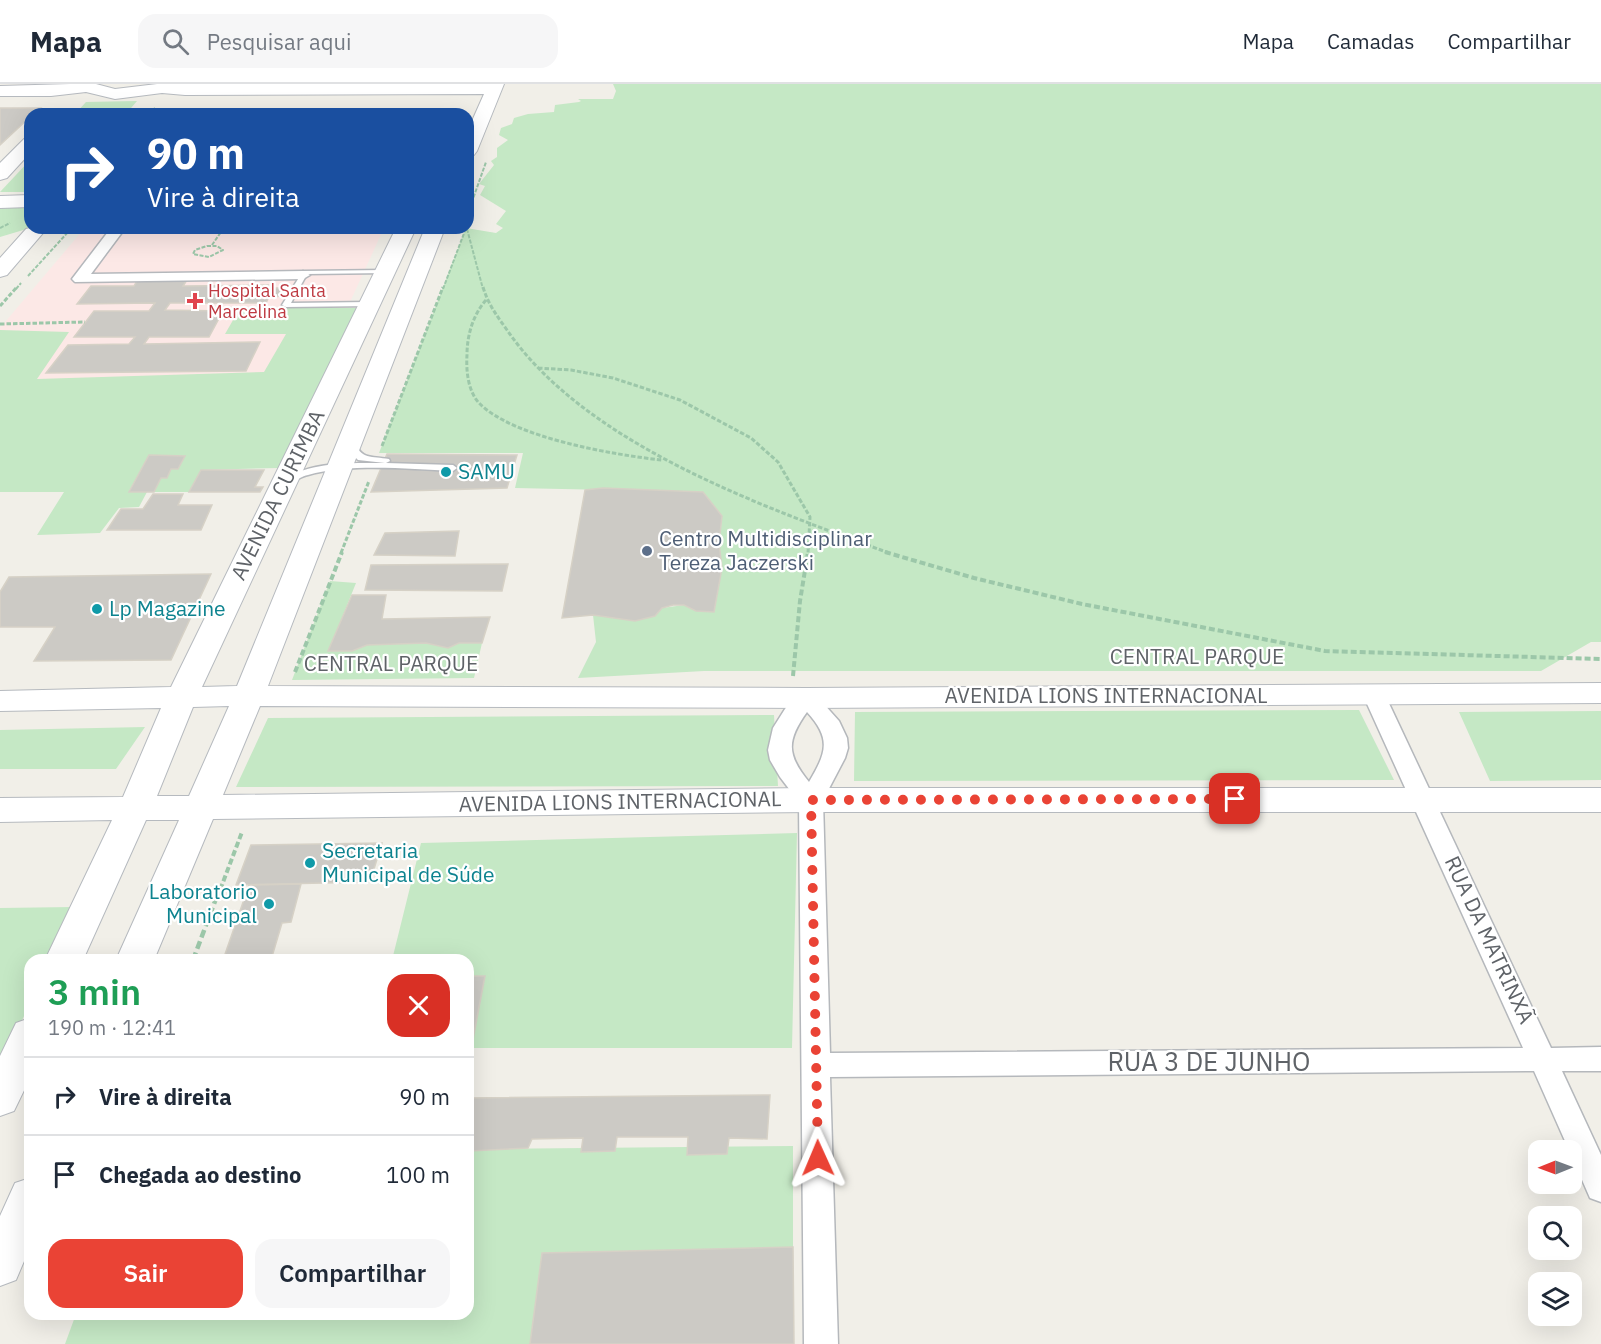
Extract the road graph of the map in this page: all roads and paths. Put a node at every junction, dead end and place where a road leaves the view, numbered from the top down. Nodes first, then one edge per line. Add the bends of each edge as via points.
1 (88, 86) edge
2 (165, 87) edge
3 (471, 87) edge
4 (494, 87) edge
5 (0, 91) edge
6 (65, 106) dead end
7 (462, 106) dead end
8 (149, 108) edge
9 (474, 136) edge
10 (24, 148) edge
11 (0, 174) edge
12 (24, 201) edge
13 (0, 202) edge
14 (25, 234) edge
15 (34, 234) edge
16 (66, 234) edge
17 (114, 234) edge
18 (220, 234) edge
19 (392, 234) edge
20 (402, 234) edge
21 (433, 234) edge
22 (465, 234) edge
23 (469, 234) edge
24 (0, 242) edge
25 (212, 245) junction
26 (0, 271) edge
27 (380, 272) junction
28 (303, 275) junction
29 (486, 300) junction
30 (369, 304) junction
31 (0, 306) edge
32 (85, 322) dead end
33 (0, 324) edge
34 (538, 368) junction
35 (352, 438) junction
36 (664, 460) junction
37 (375, 464) junction
38 (454, 464) dead end
39 (340, 467) junction
40 (282, 486) junction
41 (810, 524) junction
42 (1601, 659) edge
43 (781, 676) dead end
44 (292, 680) dead end
45 (1601, 693) edge
46 (1374, 695) junction
47 (249, 696) junction
48 (181, 698) junction
49 (806, 698) junction
50 (0, 701) edge
51 (1424, 799) junction
52 (811, 800) junction
53 (1601, 800) edge
54 (203, 806) junction
55 (0, 810) edge
56 (134, 810) junction
57 (246, 821) dead end
58 (67, 954) edge
59 (138, 954) edge
60 (195, 954) edge
61 (24, 1047) edge
62 (1544, 1059) junction
63 (1601, 1059) edge
64 (817, 1065) junction
65 (0, 1099) edge
66 (1601, 1188) edge
67 (24, 1211) edge
68 (0, 1265) edge
69 (821, 1344) edge

1 - 2 street via 118,94
1 - 5 street
1 - 6 street
2 - 3 street
2 - 8 street
3 - 4 street
3 - 7 street
4 - 9 street
10 - 11 street
12 - 13 street
14 - 24 street
15 - 26 street
16 - 31 path
17 - 28 street via 80,279
18 - 25 path
19 - 27 path
20 - 27 street, AVENIDA CURIMBA
21 - 35 street, AVENIDA CURIMBA
22 - 37 path, CENTRAL PARQUE
23 - 29 path, CENTRAL PARQUE
25 - 25 path via 198,248 193,254 206,257 222,252
27 - 28 lane
27 - 30 street, AVENIDA CURIMBA
28 - 30 lane via 286,305
29 - 34 path, CENTRAL PARQUE
29 - 36 path via 472,322 466,367 470,387 488,412 542,435
30 - 40 street, AVENIDA CURIMBA
32 - 33 path
34 - 36 path, CENTRAL PARQUE via 558,389
34 - 41 path via 613,378 680,400 751,438 778,462 810,517
35 - 37 lane via 355,454
35 - 39 street, AVENIDA CURIMBA
36 - 41 path, CENTRAL PARQUE
37 - 38 lane
37 - 39 lane
37 - 44 path, CENTRAL PARQUE
39 - 40 lane via 302,473
39 - 47 street, AVENIDA CURIMBA
40 - 48 street, AVENIDA CURIMBA
41 - 42 path, CENTRAL PARQUE via 899,557 975,578 1082,604 1325,651
41 - 43 path via 793,676
45 - 46 street, AVENIDA LIONS INTERNACIONAL
46 - 49 street, AVENIDA LIONS INTERNACIONAL
46 - 51 street, RUA DA MATRINXÃ
47 - 48 street, AVENIDA LIONS INTERNACIONAL
47 - 49 street, AVENIDA LIONS INTERNACIONAL
47 - 54 street, AVENIDA CURIMBA
48 - 50 street, AVENIDA LIONS INTERNACIONAL
48 - 56 street, AVENIDA CURIMBA
49 - 52 street via 837,739 835,759
49 - 52 street via 781,733 778,745 785,769
51 - 52 street, AVENIDA LIONS INTERNACIONAL
51 - 53 street, AVENIDA LIONS INTERNACIONAL
51 - 62 street, RUA DA MATRINXÃ
52 - 54 street, AVENIDA LIONS INTERNACIONAL
52 - 64 street
54 - 56 street, AVENIDA LIONS INTERNACIONAL
54 - 59 street, AVENIDA CURIMBA
55 - 56 street, AVENIDA LIONS INTERNACIONAL
56 - 58 street, AVENIDA CURIMBA
57 - 60 path
61 - 65 street
62 - 63 street, RUA 3 DE JUNHO
62 - 64 street, RUA 3 DE JUNHO
62 - 66 street, RUA DA MATRINXÃ
64 - 69 street
67 - 68 street

